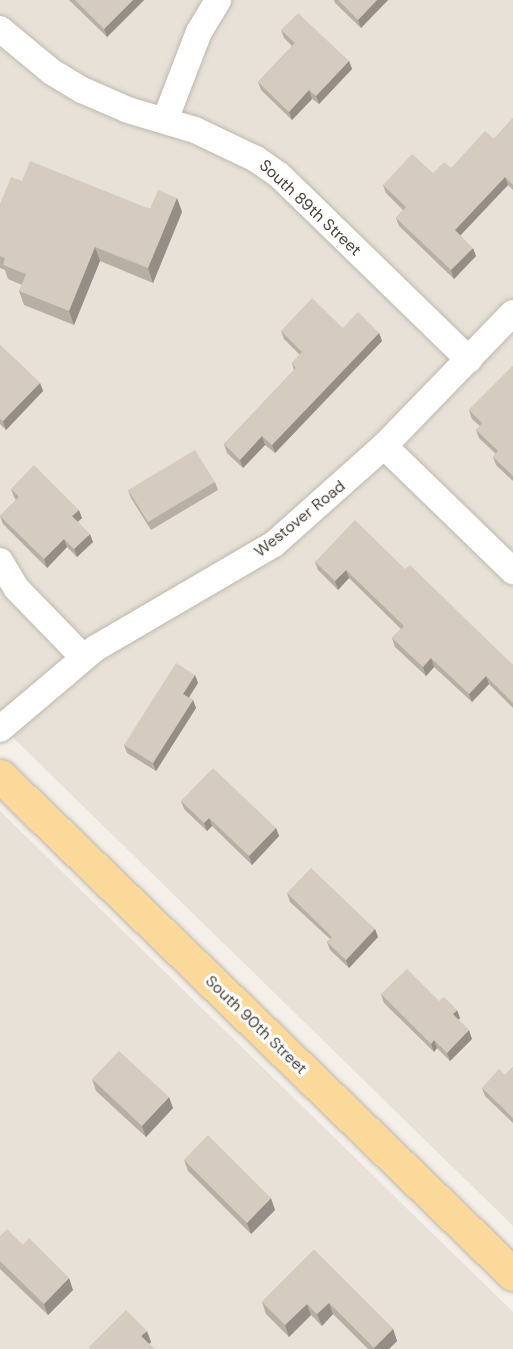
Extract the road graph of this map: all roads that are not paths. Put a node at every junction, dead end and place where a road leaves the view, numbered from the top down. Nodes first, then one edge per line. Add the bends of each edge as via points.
1 (218, 0) edge
2 (0, 29) edge
3 (165, 120) junction
4 (513, 313) edge
5 (469, 360) junction
6 (384, 446) junction
7 (0, 561) edge
8 (513, 571) edge
9 (75, 663) junction
10 (0, 729) edge
11 (0, 776) edge
12 (513, 1274) edge

1 - 3 street via 199,32
2 - 3 street, South 89th Street via 52,72 82,90 128,110
3 - 5 street, South 89th Street via 233,145 279,175
4 - 5 street, Westover Road
5 - 6 street, Westover Road
6 - 8 street
6 - 9 street, Westover Road via 274,544
7 - 9 street via 16,588
9 - 10 street, Westover Road
11 - 12 main road, South 90th Street

